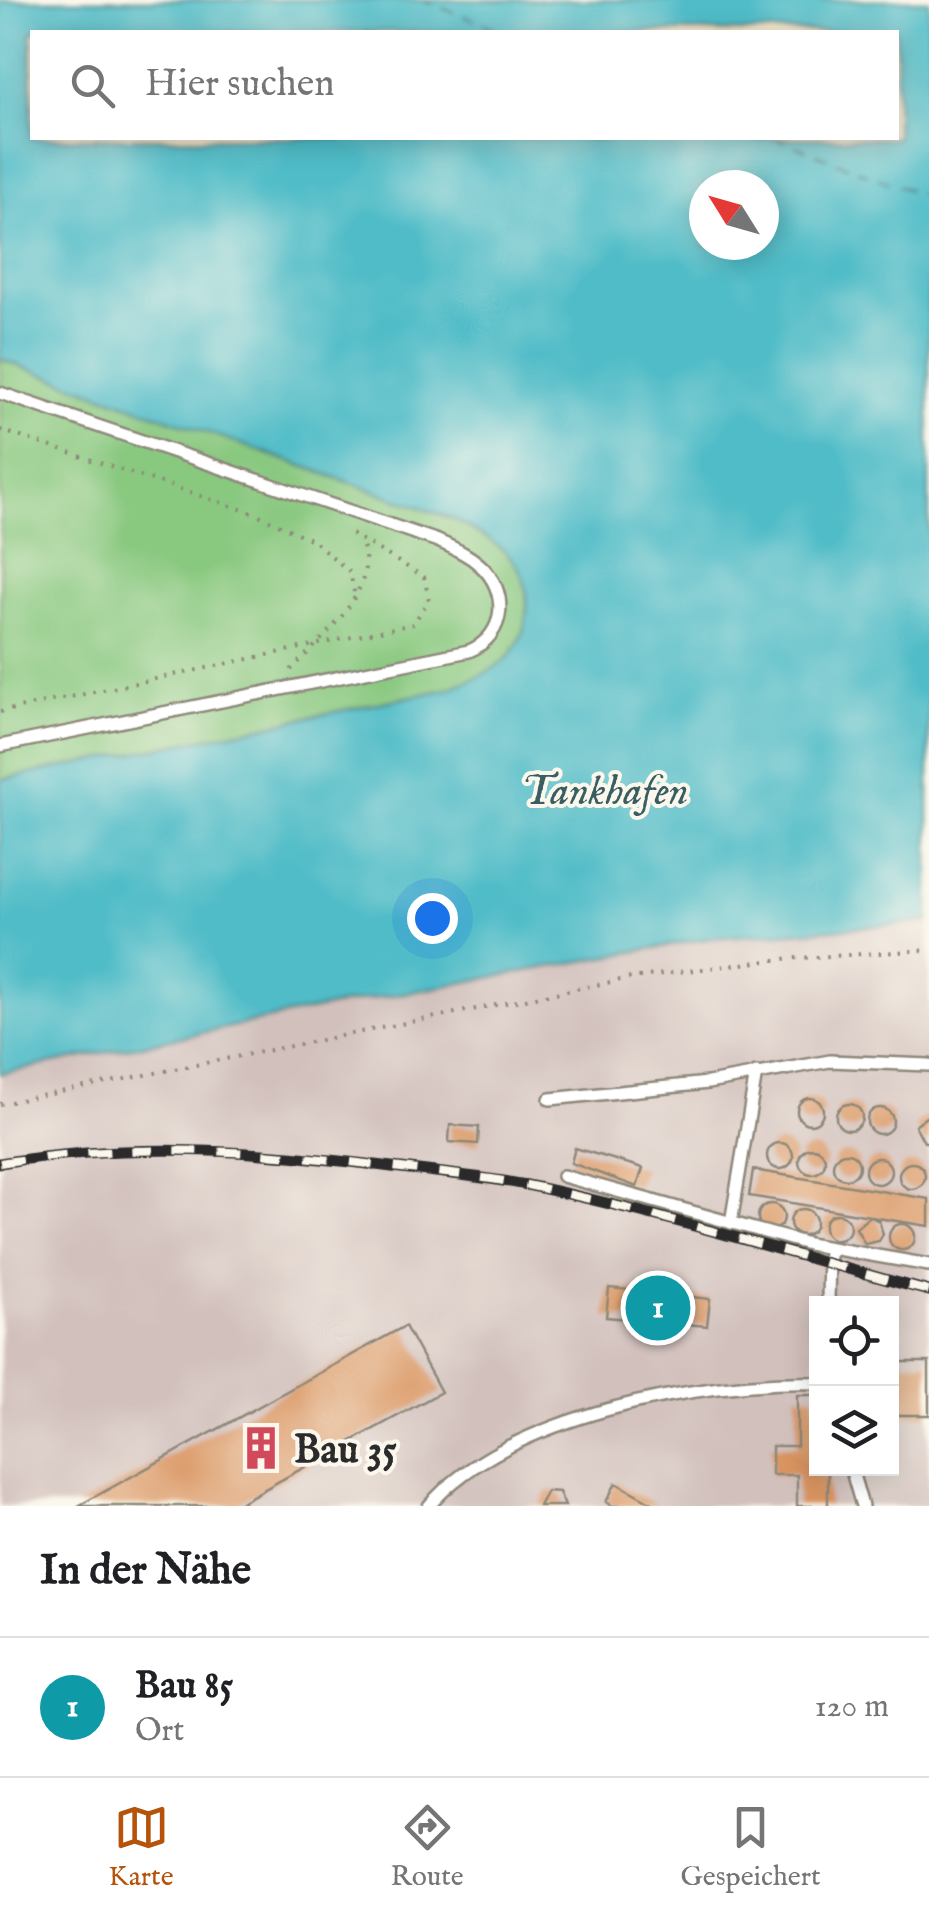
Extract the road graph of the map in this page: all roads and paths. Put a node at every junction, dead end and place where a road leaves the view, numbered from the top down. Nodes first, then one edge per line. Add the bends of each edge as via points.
1 (0, 393) edge
2 (0, 430) edge
3 (342, 528) dead end
4 (358, 537) junction
5 (355, 596) junction
6 (316, 643) junction
7 (289, 671) dead end
8 (0, 712) edge
9 (0, 746) edge
10 (929, 950) edge
11 (929, 1065) edge
12 (756, 1073) junction
13 (550, 1099) dead end
14 (0, 1104) edge
15 (563, 1176) dead end
16 (732, 1223) junction
17 (829, 1248) junction
18 (929, 1265) edge
19 (828, 1296) edge
20 (809, 1382) edge
21 (853, 1476) edge
22 (429, 1506) edge
23 (862, 1506) edge

1 - 9 lane via 438,541 484,568 501,604 494,631 469,651
2 - 5 path via 298,532 350,572
3 - 4 path
4 - 5 path via 366,554
4 - 6 path via 424,578 426,609 400,630
5 - 6 path
6 - 7 path
6 - 8 path
10 - 14 path via 631,978
11 - 12 lane via 830,1061
12 - 13 lane
12 - 16 lane
15 - 16 lane
16 - 17 lane
17 - 18 lane
17 - 19 lane
20 - 22 lane via 629,1405 554,1426 497,1451
21 - 23 lane

